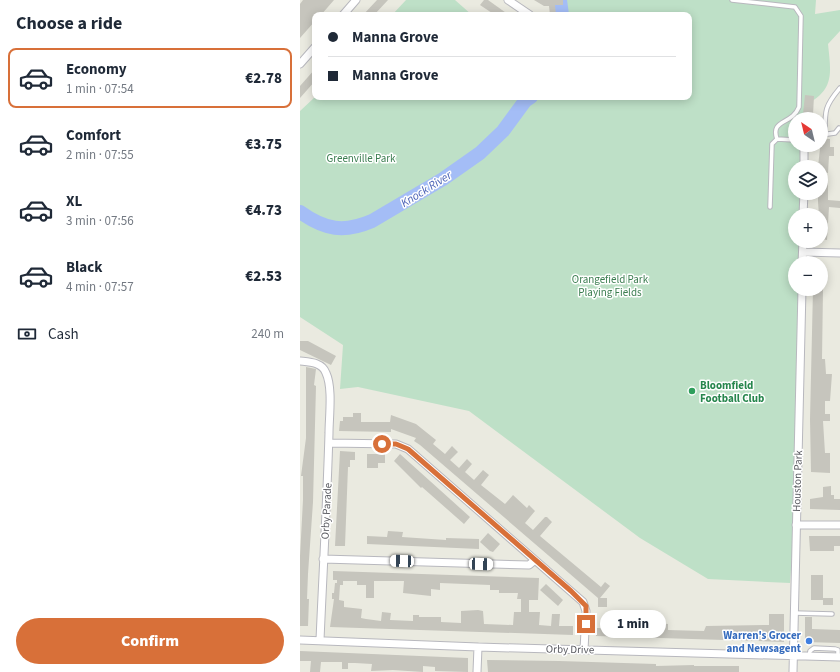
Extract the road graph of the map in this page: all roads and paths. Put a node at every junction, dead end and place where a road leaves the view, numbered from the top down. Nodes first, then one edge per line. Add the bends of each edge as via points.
1 (356, 0) edge
2 (508, 0) edge
3 (732, 0) edge
4 (346, 12) edge
5 (526, 12) edge
6 (312, 50) edge
7 (300, 64) edge
8 (840, 88) edge
9 (825, 112) edge
10 (839, 128) edge
11 (828, 134) edge
12 (777, 139) junction
13 (788, 140) edge
14 (770, 207) dead end
15 (803, 248) edge
16 (803, 252) junction
17 (840, 252) edge
18 (803, 256) edge
19 (802, 296) edge
20 (300, 362) edge
21 (329, 443) junction
22 (796, 524) junction
23 (840, 525) edge
24 (323, 559) junction
25 (535, 560) junction
26 (794, 613) junction
27 (832, 614) dead end
28 (300, 640) edge
29 (320, 640) junction
30 (478, 647) junction
31 (584, 650) junction
32 (793, 656) junction
33 (839, 657) edge
34 (477, 672) edge
35 (793, 672) edge

1 - 4 street
2 - 5 street
3 - 12 lane via 790,6 799,12 799,107 792,118 776,127
6 - 7 street
8 - 9 lane via 828,102
10 - 11 lane via 835,133
12 - 13 lane
12 - 14 lane via 771,149
15 - 16 street
16 - 17 street
16 - 18 street
19 - 22 street, Houston Park
20 - 21 street, Orby Parade via 312,362 326,372 329,382
21 - 24 street, Orby Parade
21 - 25 street via 403,446
22 - 23 street
22 - 26 street, Houston Park
24 - 25 street via 529,565
24 - 29 street, Orby Parade
25 - 31 street via 586,606
26 - 27 lane
26 - 32 street, Houston Park
28 - 29 street, Orby Drive
29 - 30 street, Orby Drive
30 - 31 street, Orby Drive
30 - 34 street
31 - 32 street, Orby Drive
32 - 33 street, Orby Drive
32 - 35 street, Houston Park

